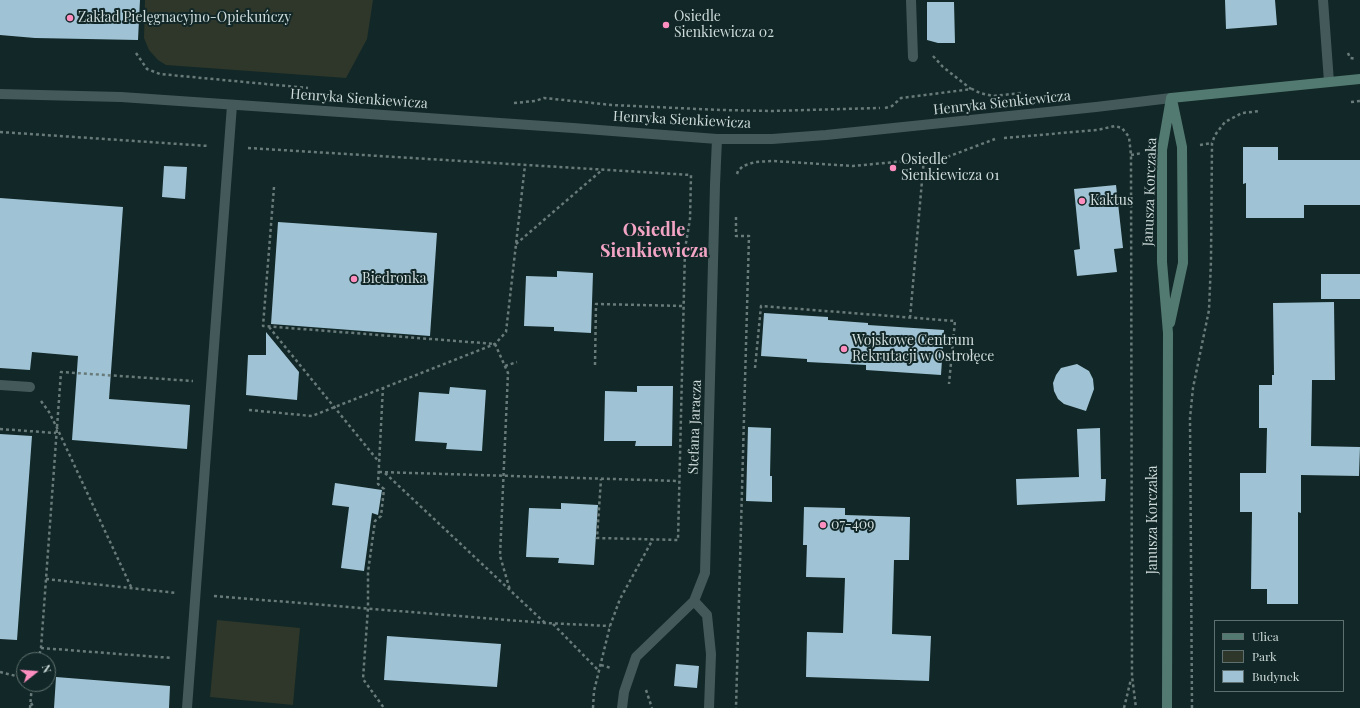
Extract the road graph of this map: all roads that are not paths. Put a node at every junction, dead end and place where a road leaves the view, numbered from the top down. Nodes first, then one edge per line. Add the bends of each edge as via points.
1 (911, 0) edge
2 (1323, 0) edge
3 (913, 56) dead end
4 (1360, 79) edge
5 (1329, 82) junction
6 (0, 94) edge
7 (1171, 98) junction
8 (232, 105) junction
9 (717, 139) junction
10 (1168, 333) junction
11 (0, 385) edge
12 (30, 387) road end
13 (694, 601) junction
14 (187, 708) edge
15 (622, 708) edge
16 (709, 708) edge
17 (1167, 708) edge

1 - 3 street
2 - 5 street
4 - 5 street, Henryka Sienkiewicza
5 - 7 street, Henryka Sienkiewicza
6 - 8 street, Henryka Sienkiewicza via 121,97
7 - 9 street, Henryka Sienkiewicza via 826,135 772,139
7 - 10 street, Janusza Korczaka via 1162,150 1162,262
7 - 10 street, Janusza Korczaka via 1182,147 1183,263
8 - 9 street, Henryka Sienkiewicza
8 - 14 street
9 - 13 street, Stefana Jaracza via 705,574
10 - 17 street, Janusza Korczaka
11 - 12 street
13 - 15 street via 636,657 624,692
13 - 16 street via 707,615 711,654

